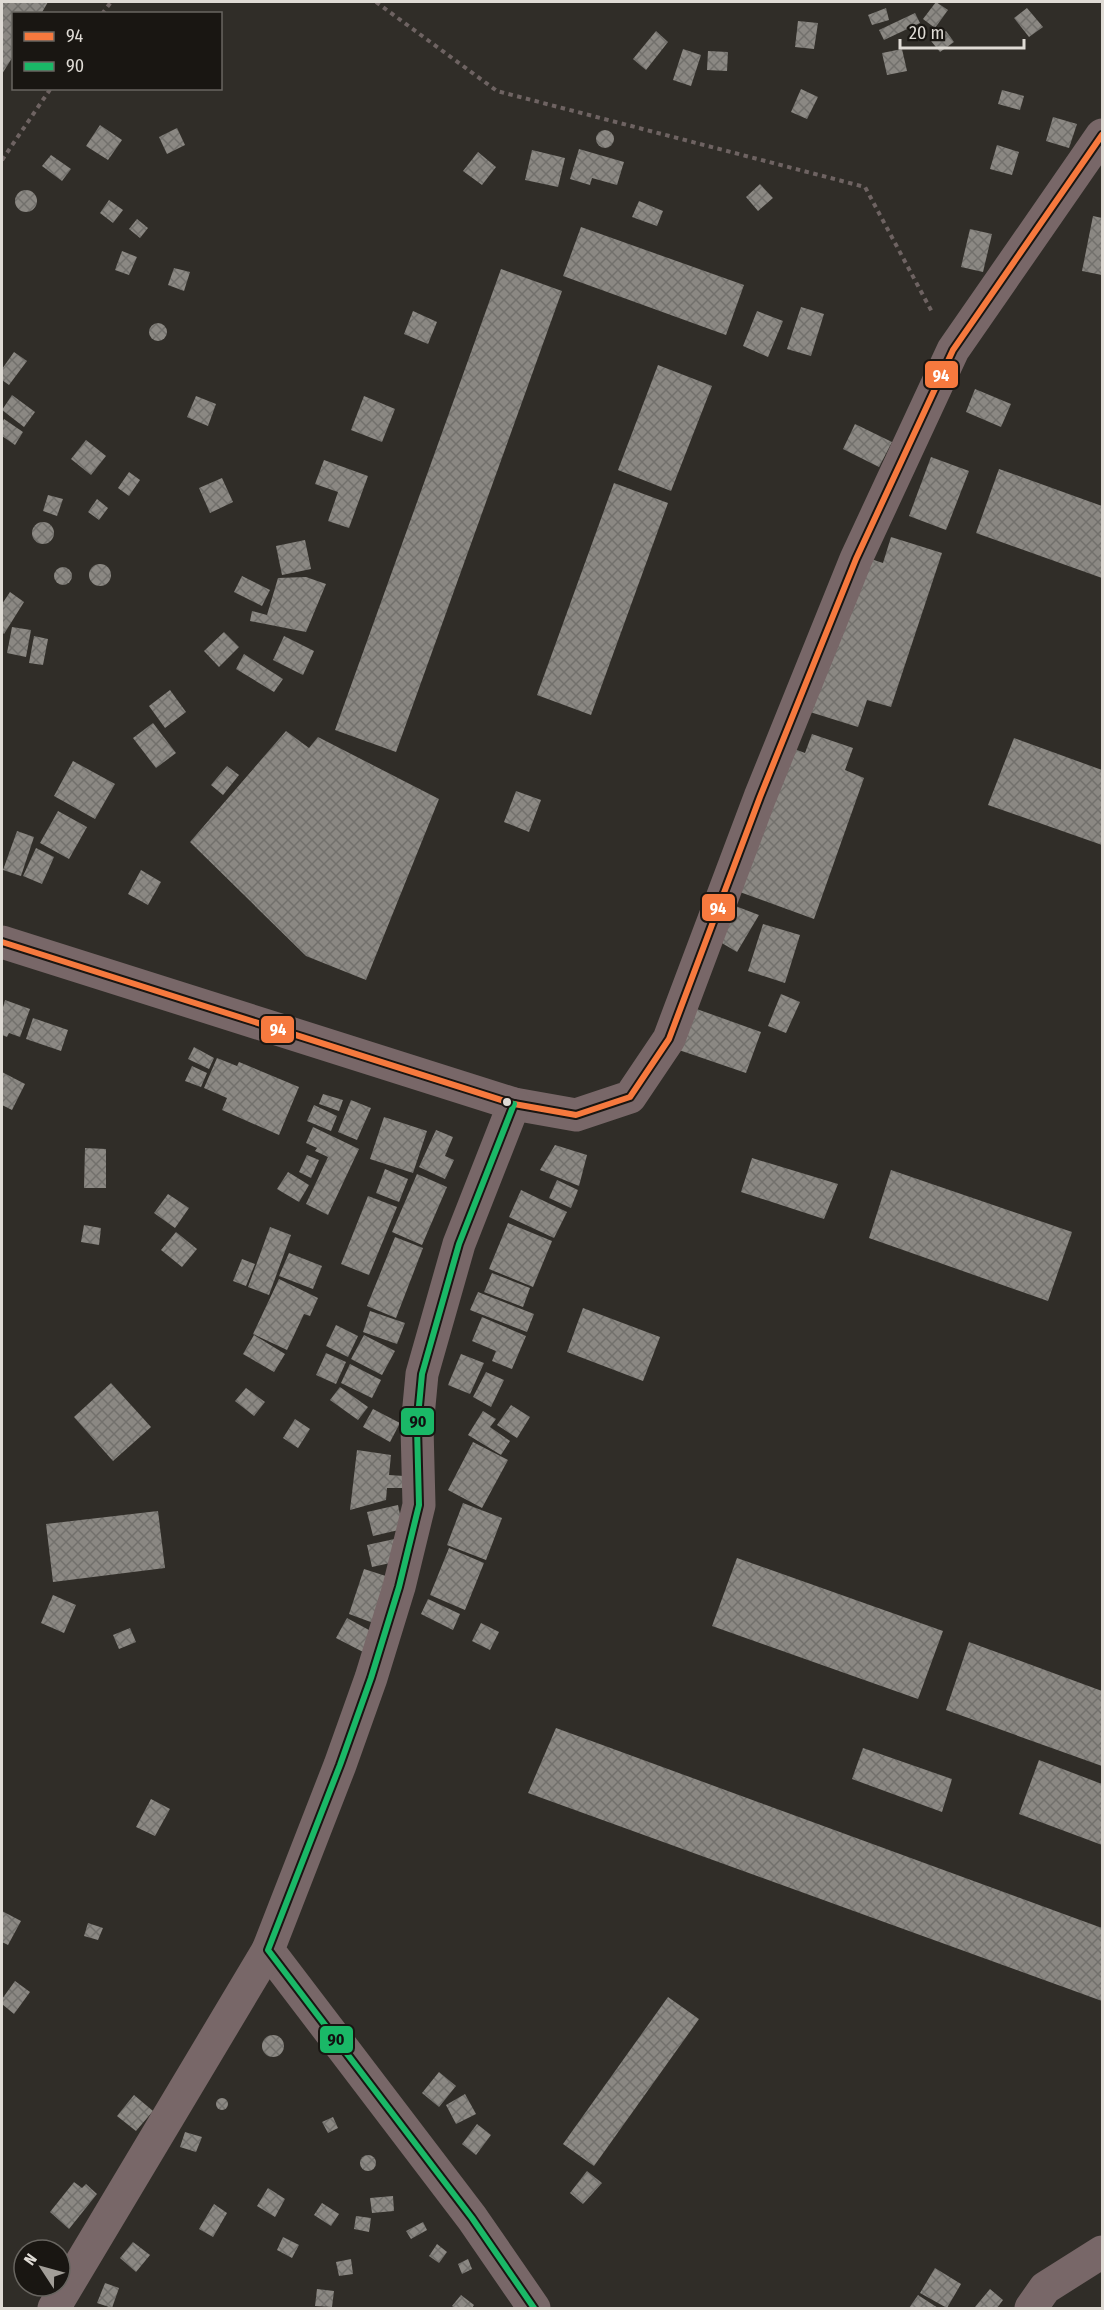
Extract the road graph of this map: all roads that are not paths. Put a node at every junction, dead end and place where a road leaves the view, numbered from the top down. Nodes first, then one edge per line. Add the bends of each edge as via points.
1 (1102, 135) edge
2 (2, 942) edge
3 (514, 1104) junction
4 (268, 1950) junction
5 (1102, 2252) edge
6 (54, 2308) edge
7 (534, 2308) edge
8 (1031, 2308) edge

1 - 3 street via 952,350 856,559 760,797 669,1039 630,1097 576,1115
2 - 3 street
3 - 4 street via 459,1244 422,1374 417,1427 419,1505 399,1587 351,1732
4 - 6 street
4 - 7 street via 472,2218
5 - 8 street via 1045,2288

